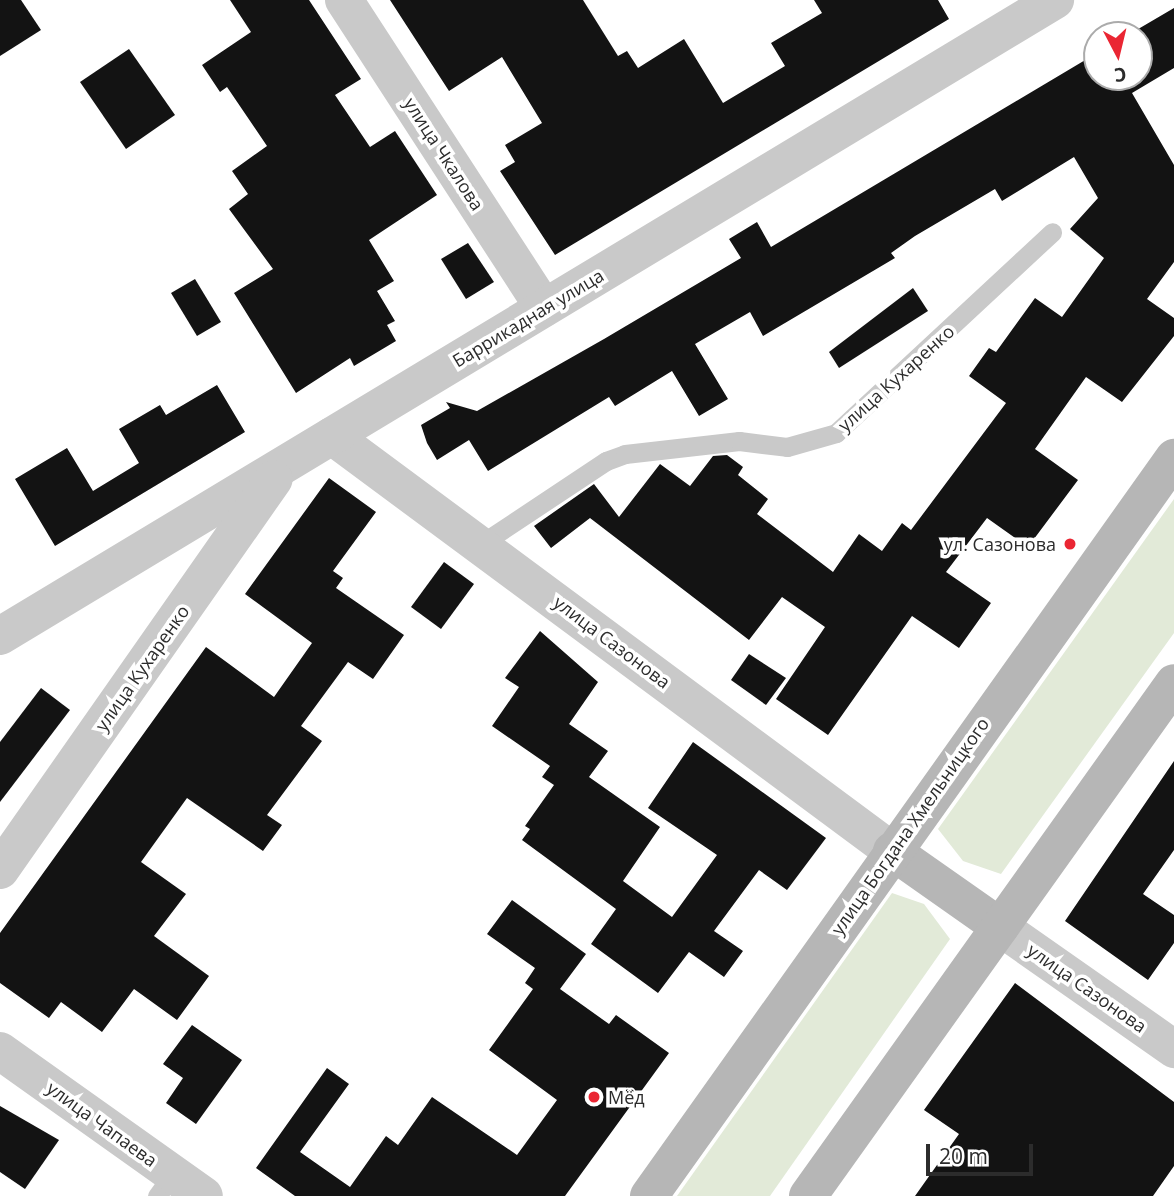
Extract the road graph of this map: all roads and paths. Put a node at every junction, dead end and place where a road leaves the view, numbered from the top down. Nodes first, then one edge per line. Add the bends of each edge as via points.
1 (344, 0) edge
2 (1055, 0) edge
3 (1052, 232) dead end
4 (544, 308) junction
5 (332, 436) junction
6 (1174, 457) edge
7 (284, 466) junction
8 (481, 544) junction
9 (0, 636) edge
10 (1174, 683) edge
11 (892, 850) junction
12 (0, 870) edge
13 (1000, 927) junction
14 (1174, 1049) edge
15 (0, 1051) edge
16 (165, 1185) edge
17 (204, 1196) edge
18 (649, 1196) edge
19 (808, 1196) edge

1 - 4 street, улица Чкалова
2 - 4 street, Баррикадная улица
3 - 8 lane, улица Кухаренко via 836,433 787,447 739,440 625,454 606,461
4 - 5 street, Баррикадная улица
5 - 7 street, Баррикадная улица
5 - 8 street, улица Сазонова
6 - 11 main road, улица Богдана Хмельницкого
7 - 9 street, Баррикадная улица
7 - 12 street, улица Кухаренко
8 - 11 street, улица Сазонова
10 - 13 main road
11 - 13 main road
11 - 18 main road, улица Богдана Хмельницкого
13 - 14 street, улица Сазонова
13 - 19 main road
15 - 16 street, улица Чапаева
16 - 17 street, улица Чапаева

